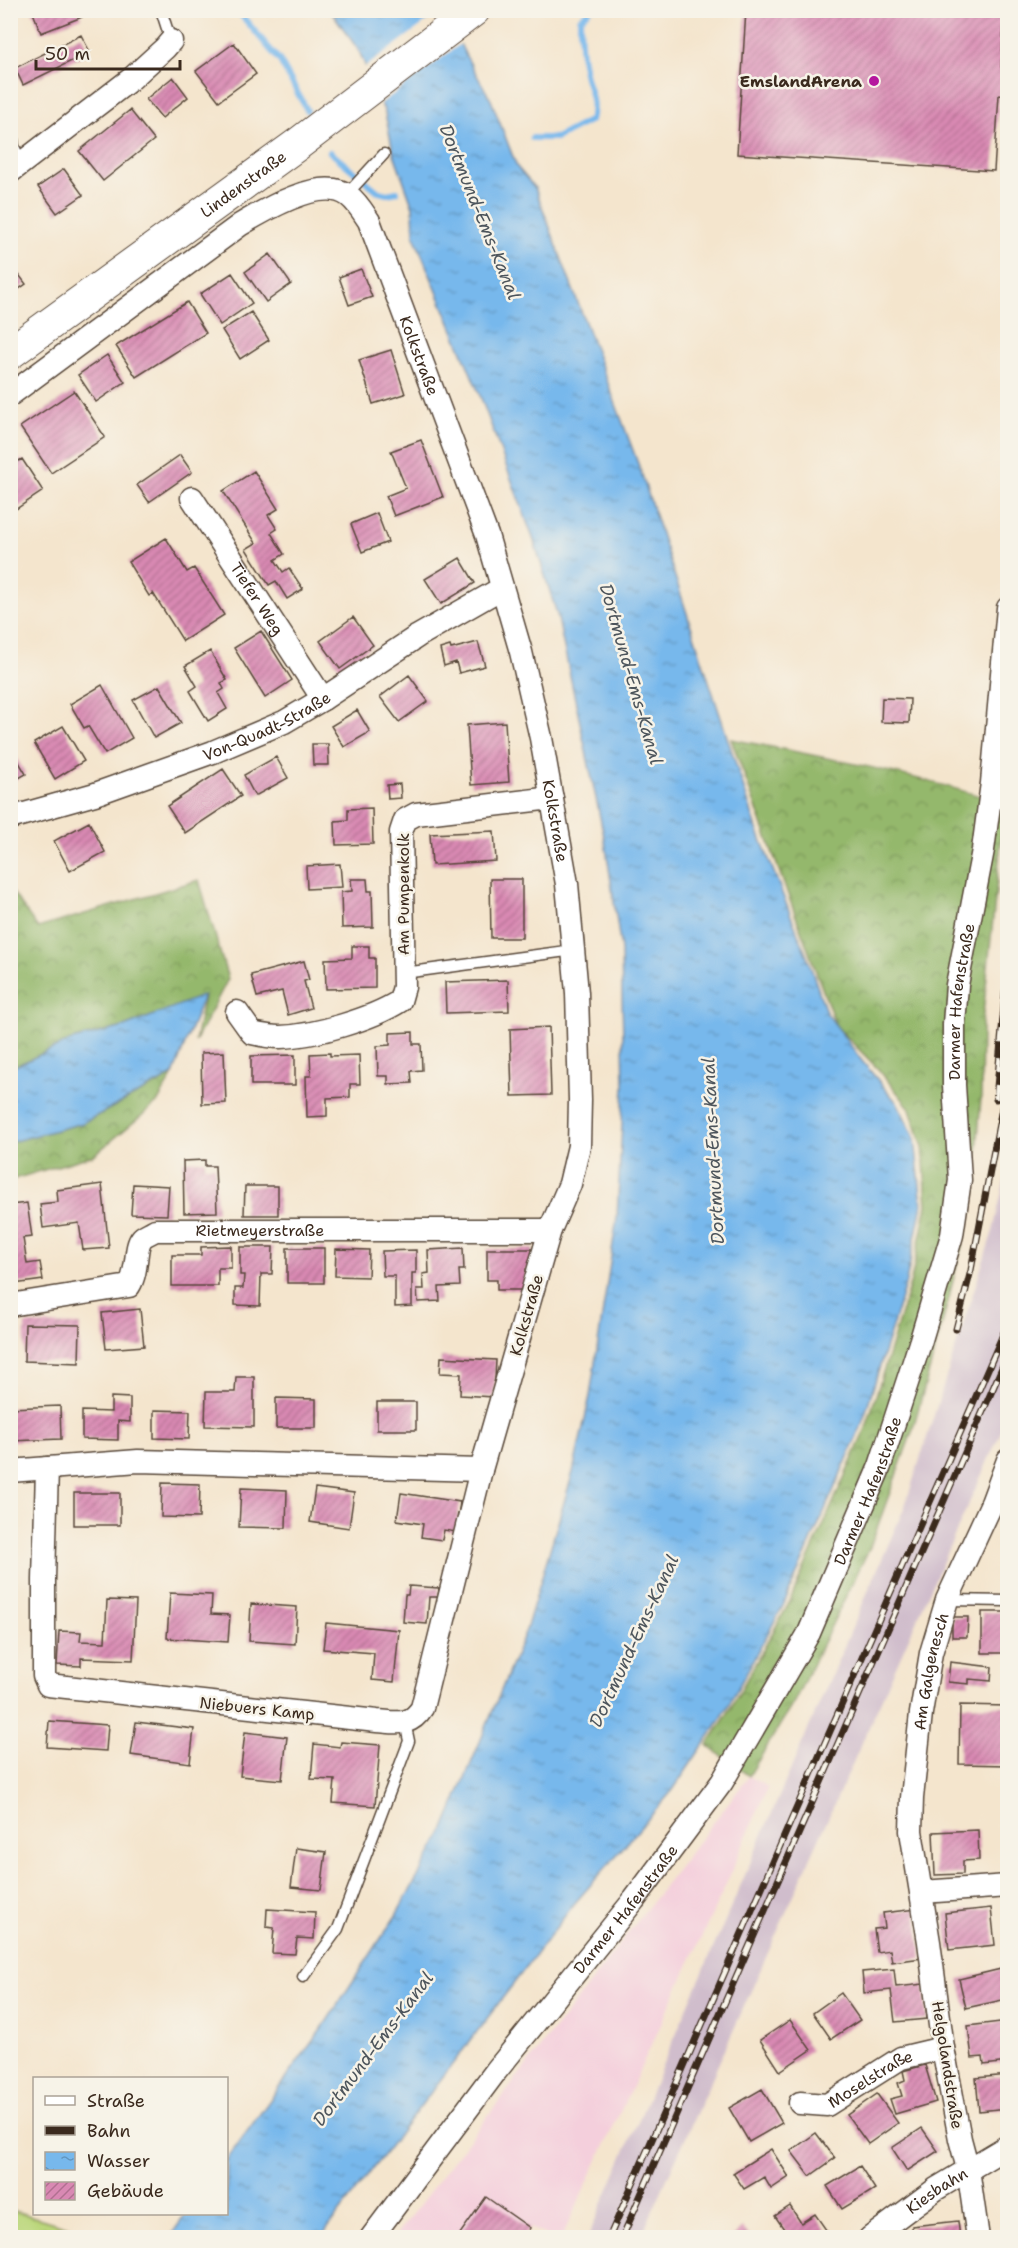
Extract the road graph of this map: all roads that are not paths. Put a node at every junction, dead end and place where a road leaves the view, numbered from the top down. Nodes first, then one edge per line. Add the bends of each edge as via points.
1 (161, 10) edge
2 (472, 12) edge
3 (171, 41) joint
4 (10, 120) edge
5 (384, 154) dead end
6 (16, 167) edge
7 (352, 189) junction
8 (10, 353) edge
9 (10, 395) edge
10 (192, 498) dead end
11 (502, 588) junction
12 (1008, 608) edge
13 (323, 699) junction
14 (552, 798) junction
15 (10, 818) edge
16 (574, 950) junction
17 (404, 973) junction
18 (237, 1012) dead end
19 (550, 1230) junction
20 (10, 1305) edge
21 (1008, 1460) edge
22 (47, 1468) junction
23 (482, 1470) junction
24 (10, 1471) edge
25 (947, 1600) junction
26 (1008, 1601) edge
27 (405, 1722) junction
28 (1008, 1886) edge
29 (922, 1892) junction
30 (303, 1977) dead end
31 (942, 2048) junction
32 (800, 2103) dead end
33 (1008, 2146) edge
34 (968, 2169) junction
35 (371, 2238) edge
36 (870, 2238) edge
37 (978, 2238) edge

1 - 3 lane
2 - 8 main road, Lindenstraße
3 - 6 street via 131,79
4 - 6 lane
5 - 7 lane
7 - 9 street, Lindenstraße via 313,191 269,207
7 - 11 street, Kolkstraße via 369,221 487,535
10 - 13 street, Tiefer Weg
11 - 13 street, Von-Quadt-Straße via 418,636
11 - 14 street, Kolkstraße via 530,688
12 - 35 street, Darmer Hafenstraße via 992,783 954,1024 960,1180 952,1235 880,1466 809,1633 722,1782
13 - 15 street, Von-Quadt-Straße via 284,722 213,752 95,794
14 - 16 street, Kolkstraße
14 - 17 street, Am Pumpenkolk via 416,814 405,820 401,832
16 - 17 lane, Am Pumpenkolk
16 - 19 street, Kolkstraße via 579,1146 570,1184
17 - 18 street, Am Pumpenkolk via 400,1001 384,1011 306,1035 277,1037 252,1033
19 - 20 street, Rietmeyerstraße via 155,1230 142,1238 138,1246 136,1276 129,1286
19 - 23 street, Kolkstraße
21 - 25 street, Am Galgenesch
22 - 23 street via 138,1461
22 - 24 street
22 - 27 street, Niebuers Kamp via 44,1676 48,1684
23 - 27 street, Kolkstraße via 422,1708 416,1718
25 - 26 lane
25 - 29 street, Am Galgenesch via 931,1653 912,1797 912,1831
27 - 30 lane via 409,1741 338,1929
28 - 29 street
29 - 31 street, Helgolandstraße
31 - 32 street, Moselstraße via 901,2058 827,2106
31 - 34 street, Helgolandstraße
33 - 34 street, Kiesbahn
34 - 36 street, Kiesbahn
34 - 37 street, Helgolandstraße

